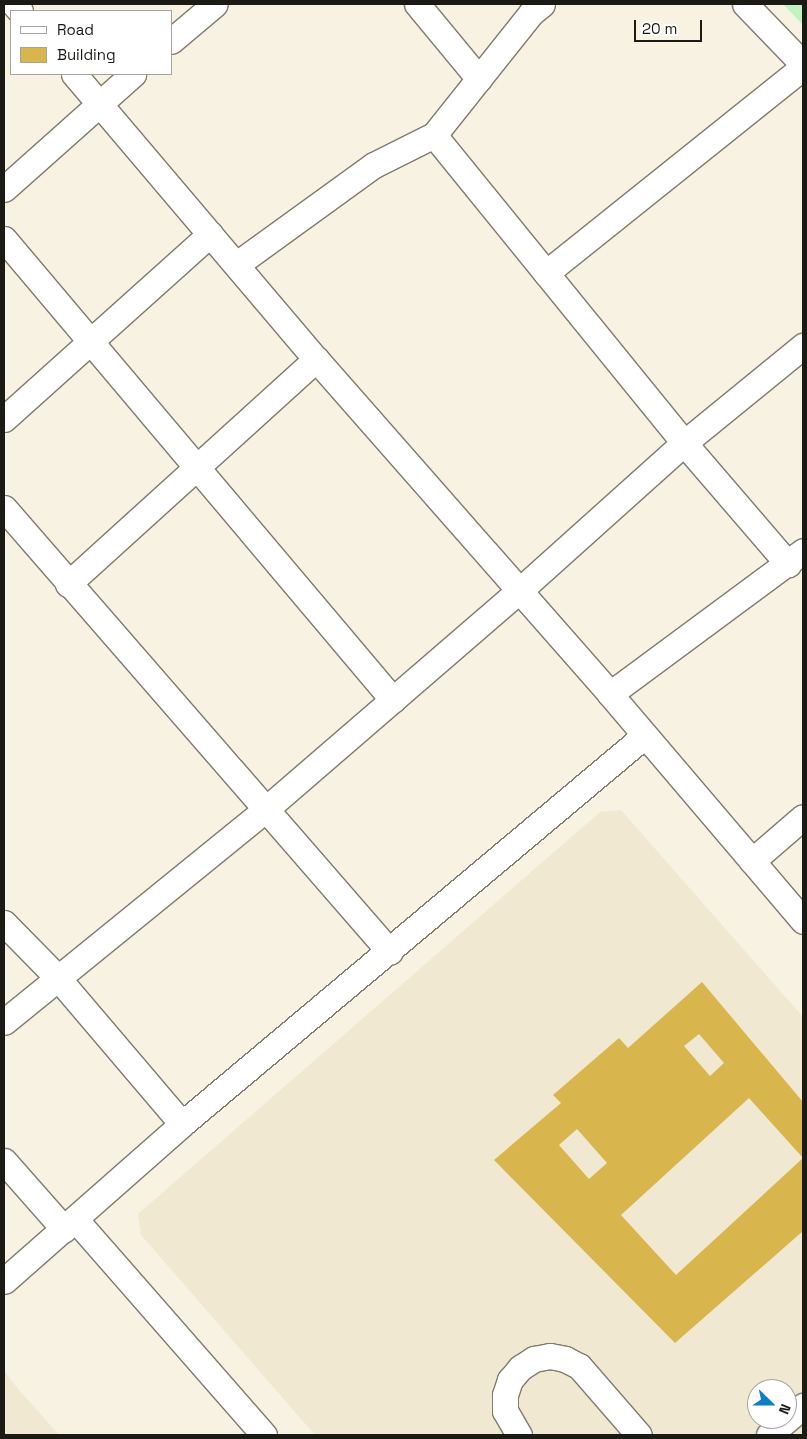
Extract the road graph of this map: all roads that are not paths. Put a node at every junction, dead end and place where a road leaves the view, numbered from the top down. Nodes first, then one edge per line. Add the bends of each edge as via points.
1 (215, 4) edge
2 (416, 4) edge
3 (542, 4) edge
4 (745, 4) edge
5 (172, 40) edge
6 (803, 66) edge
7 (75, 75) edge
8 (132, 75) edge
9 (479, 79) junction
10 (99, 103) junction
11 (434, 135) junction
12 (4, 189) edge
13 (210, 234) junction
14 (4, 239) edge
15 (237, 264) junction
16 (546, 273) junction
17 (92, 343) junction
18 (803, 346) edge
19 (316, 359) junction
20 (4, 419) edge
21 (684, 443) junction
22 (198, 469) junction
23 (4, 508) edge
24 (795, 557) edge
25 (68, 584) junction
26 (520, 591) junction
27 (610, 694) junction
28 (393, 700) junction
29 (644, 736) junction
30 (266, 809) junction
31 (803, 817) edge
32 (752, 862) junction
33 (803, 921) edge
34 (4, 922) edge
35 (390, 952) junction
36 (57, 977) junction
37 (4, 1022) edge
38 (182, 1124) junction
39 (4, 1161) edge
40 (69, 1224) junction
41 (4, 1281) edge
42 (803, 1406) edge
43 (264, 1435) edge
44 (519, 1435) edge
45 (639, 1435) edge
46 (769, 1435) edge

1 - 5 street
2 - 9 street
3 - 9 street via 531,13
4 - 6 street
6 - 16 street
7 - 10 street
8 - 10 street
9 - 11 street
10 - 12 street
10 - 13 street
11 - 15 street via 374,165
11 - 16 street
13 - 15 street
13 - 17 street
14 - 17 street
15 - 19 street
16 - 21 street
17 - 20 street
17 - 22 street
18 - 21 street
19 - 22 street
19 - 26 street
21 - 24 street
21 - 26 street
22 - 25 street
22 - 28 street
23 - 25 street
24 - 27 street
25 - 30 street
26 - 27 street
26 - 28 street
27 - 29 street
28 - 30 street
29 - 32 street
29 - 35 street
30 - 35 street
30 - 36 street
31 - 32 street
32 - 33 street
34 - 36 street
35 - 38 street
36 - 37 street
36 - 38 street
38 - 40 street
39 - 40 street
40 - 41 street
40 - 43 street
42 - 46 street
44 - 45 street via 505,1411 505,1395 510,1380 534,1359 550,1356 579,1366

